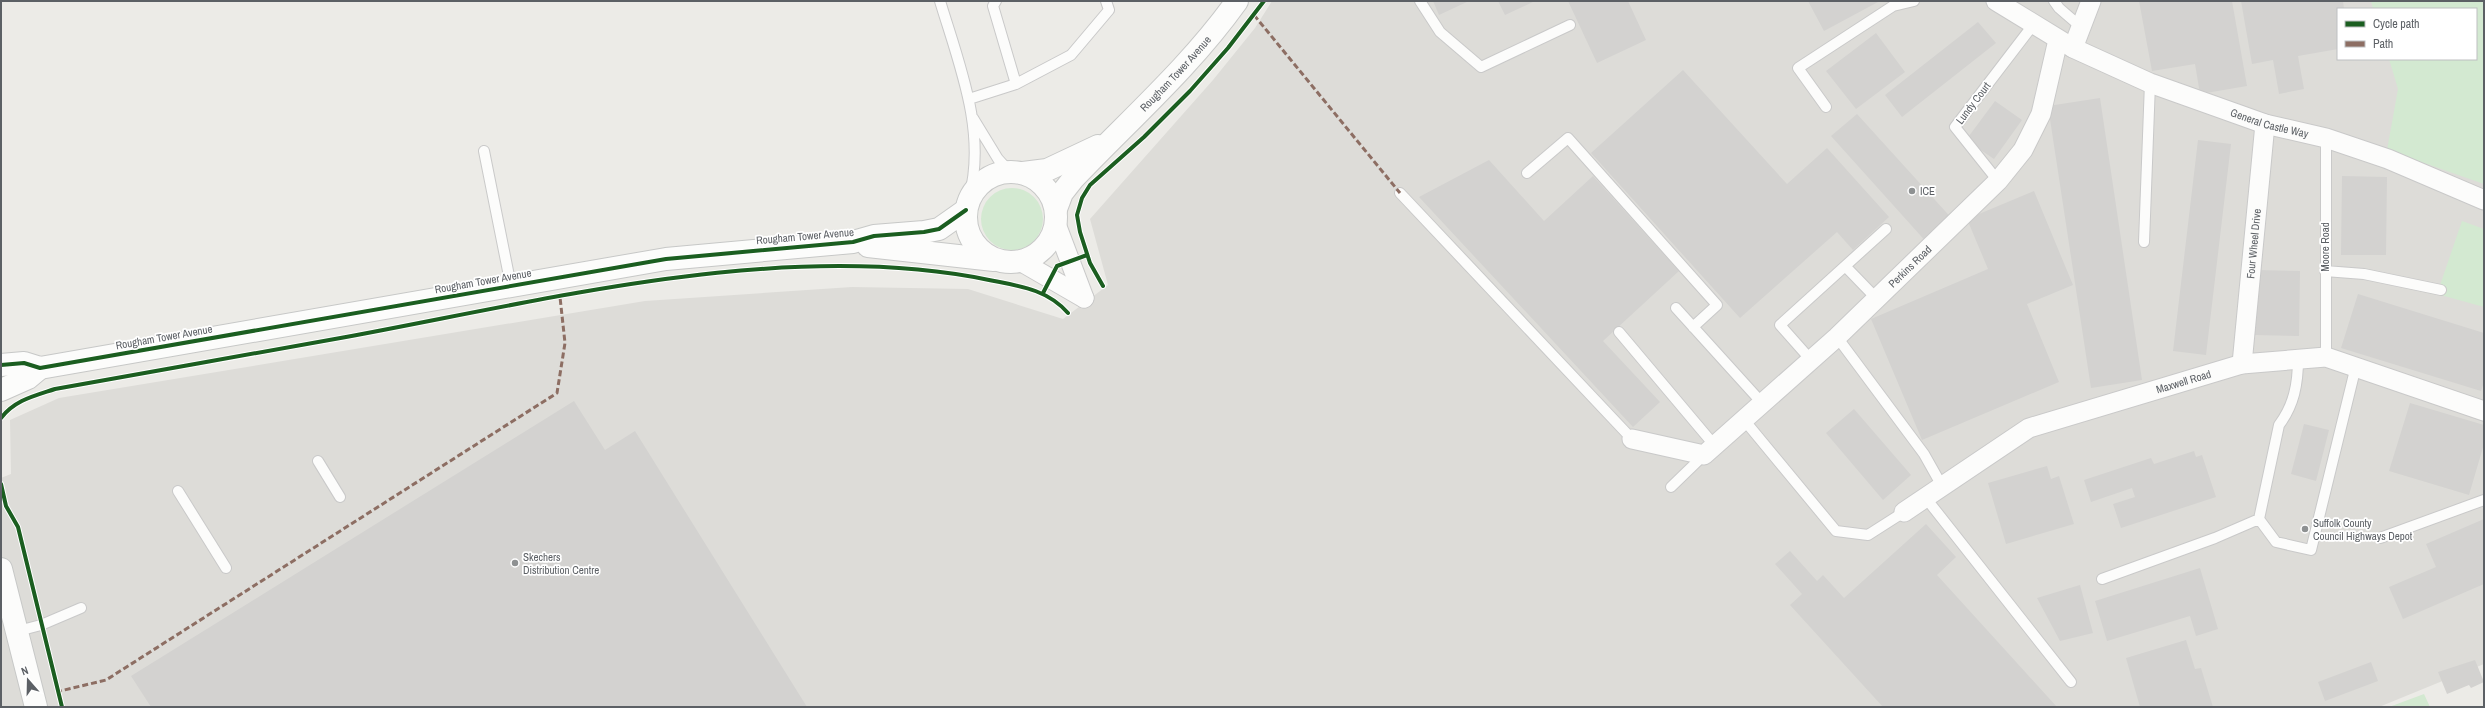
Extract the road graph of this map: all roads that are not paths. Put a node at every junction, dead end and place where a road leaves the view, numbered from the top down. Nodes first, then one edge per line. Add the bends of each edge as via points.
1 (940, 1) edge
2 (996, 1) edge
3 (1106, 1) edge
4 (1237, 1) edge
5 (1420, 1) edge
6 (1914, 1) edge
7 (1996, 1) edge
8 (2054, 1) edge
9 (2091, 1) edge
10 (1570, 25) dead end
11 (2033, 25) junction
12 (2081, 27) junction
13 (2066, 44) junction
14 (2150, 83) junction
15 (1016, 84) junction
16 (969, 99) junction
17 (1826, 107) dead end
18 (973, 118) junction
19 (2265, 124) junction
20 (2326, 138) junction
21 (1108, 141) junction
22 (484, 151) dead end
23 (1016, 172) junction
24 (1527, 173) dead end
25 (1998, 181) junction
26 (1400, 193) dead end
27 (2484, 200) edge
28 (968, 204) junction
29 (1056, 217) junction
30 (1886, 229) dead end
31 (853, 242) junction
32 (2144, 242) dead end
33 (999, 261) junction
34 (1020, 261) junction
35 (1845, 266) junction
36 (2326, 271) junction
37 (511, 286) junction
38 (2441, 290) dead end
39 (1876, 298) junction
40 (1676, 308) dead end
41 (1693, 327) junction
42 (1619, 332) dead end
43 (1837, 337) junction
44 (2326, 357) junction
45 (2298, 359) junction
46 (1811, 360) junction
47 (2242, 364) junction
48 (1, 365) edge
49 (2356, 366) junction
50 (40, 368) junction
51 (1, 390) edge
52 (1763, 404) junction
53 (2484, 411) edge
54 (1744, 421) junction
55 (1632, 439) joint
56 (1710, 451) junction
57 (318, 461) dead end
58 (1942, 486) junction
59 (1671, 487) dead end
60 (178, 491) dead end
61 (340, 497) dead end
62 (1925, 497) junction
63 (2484, 500) edge
64 (1904, 512) joint
65 (2260, 519) junction
66 (2380, 538) dead end
67 (226, 568) dead end
68 (1, 569) edge
69 (2102, 578) dead end
70 (81, 608) dead end
71 (18, 631) junction
72 (2071, 682) dead end
73 (36, 707) edge

1 - 16 lane
2 - 15 lane via 993,6
3 - 15 lane via 1109,10 1070,55
4 - 21 street, Rougham Tower Avenue via 1172,80
5 - 10 lane via 1440,32 1481,68
6 - 17 lane via 1893,6 1798,68
7 - 11 street, General Castle Way
8 - 12 lane via 2058,8
9 - 12 street, Perkins Road
11 - 13 street, General Castle Way
11 - 25 lane, Lundy Court via 1955,127
12 - 13 street, Perkins Road
13 - 14 street, General Castle Way
13 - 25 street, Perkins Road via 2041,114 2023,150
14 - 19 street, General Castle Way
14 - 32 lane
15 - 16 lane
16 - 18 lane
18 - 23 lane via 998,159
18 - 28 lane via 974,174
19 - 20 street, General Castle Way
19 - 47 street, Four Wheel Drive
20 - 27 street, General Castle Way via 2388,159
20 - 36 lane, Moore Road
21 - 23 street, Rougham Tower Avenue via 1047,170
21 - 29 street, Rougham Tower Avenue via 1097,157 1062,193
22 - 37 lane
23 - 28 street via 997,174 986,179 976,188
23 - 29 street via 1035,178 1045,186 1052,197
24 - 41 lane via 1568,138 1717,305
25 - 39 street, Perkins Road
26 - 55 lane
28 - 31 street, Rougham Tower Avenue via 939,229 874,236
28 - 33 street via 966,224 970,236 987,256
29 - 34 street via 1052,237 1044,248 1033,257
29 - 34 street via 1084,298
30 - 35 lane
31 - 33 street, Rougham Tower Avenue via 876,248
31 - 37 street, Rougham Tower Avenue via 666,259
33 - 34 street
35 - 39 lane
35 - 46 lane via 1780,325
36 - 38 lane via 2364,274
36 - 44 lane, Moore Road
37 - 50 street, Rougham Tower Avenue
39 - 43 street, Perkins Road
40 - 41 lane
41 - 52 lane
42 - 56 lane
43 - 46 street, Perkins Road
43 - 58 lane via 1924,454
44 - 45 street, Maxwell Road
44 - 49 street, Maxwell Road
45 - 47 street, Maxwell Road
45 - 65 lane via 2298,383 2288,413 2278,425
46 - 52 street, Perkins Road
47 - 58 street, Maxwell Road via 2028,428
48 - 50 street, Rougham Tower Avenue via 24,363
49 - 53 street, Maxwell Road
49 - 65 lane via 2311,550 2276,542
50 - 51 street, Rougham Tower Avenue via 28,378
52 - 54 street, Perkins Road
54 - 56 street, Perkins Road
54 - 64 lane via 1836,531 1868,534
55 - 56 street
56 - 59 lane, Perkins Road
57 - 61 lane
58 - 62 street, Maxwell Road
60 - 67 lane
62 - 64 street, Maxwell Road
62 - 72 lane
63 - 66 lane
65 - 69 lane via 2215,538
68 - 71 street
70 - 71 lane via 41,625
71 - 73 street

